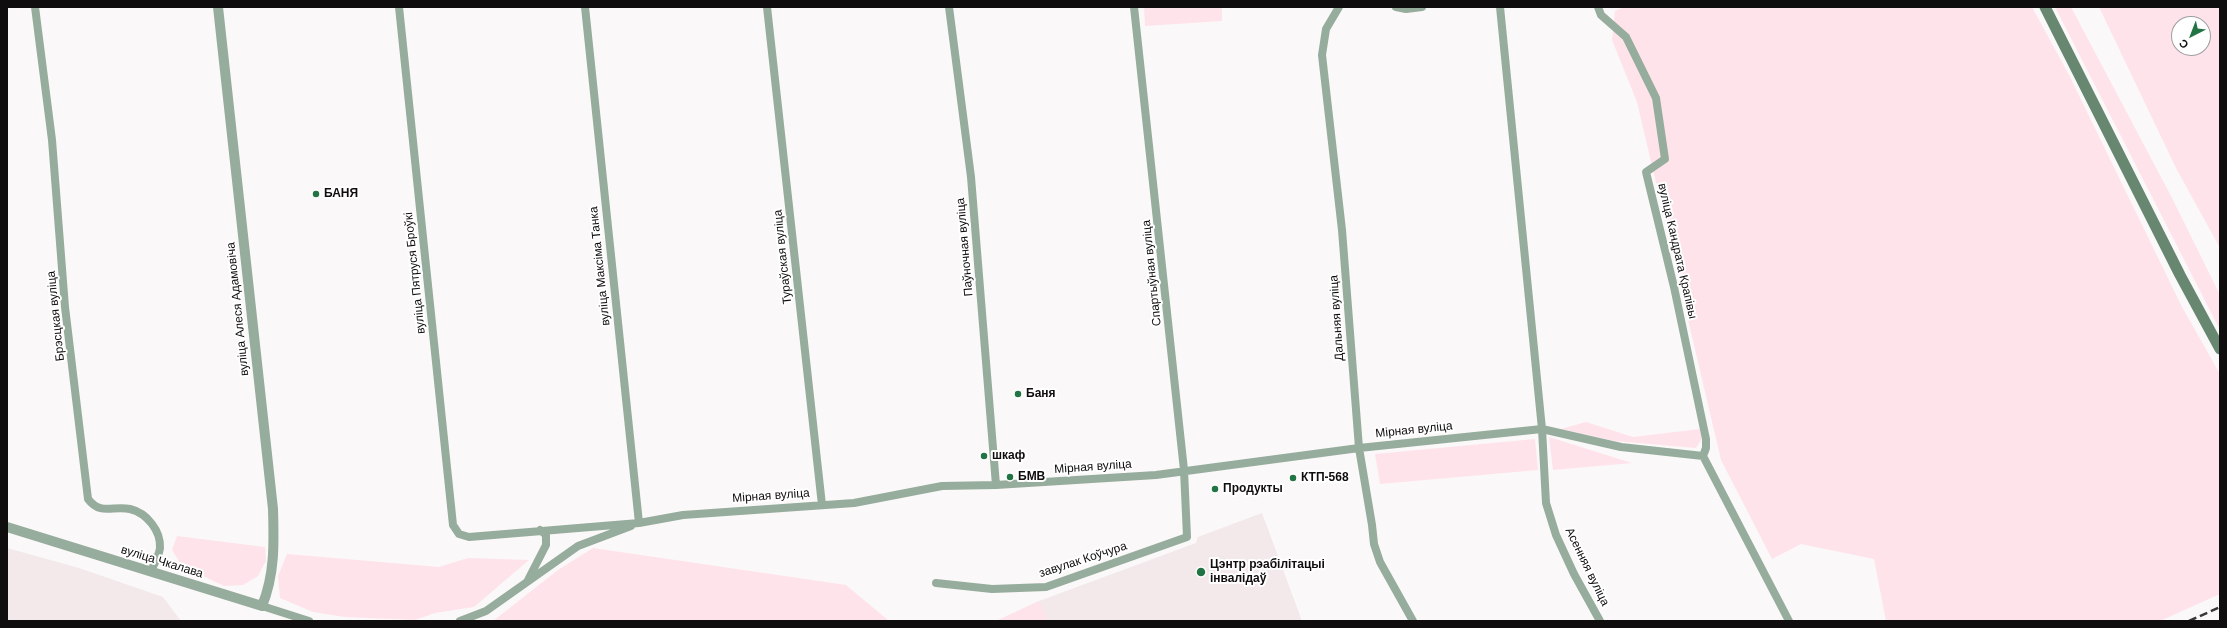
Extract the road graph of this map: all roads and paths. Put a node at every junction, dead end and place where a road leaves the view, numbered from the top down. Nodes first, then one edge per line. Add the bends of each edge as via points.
1 (34, 7) edge
2 (218, 7) edge
3 (399, 7) edge
4 (585, 7) edge
5 (767, 7) edge
6 (949, 7) edge
7 (1134, 7) edge
8 (1339, 7) edge
9 (1396, 7) edge
10 (1422, 7) edge
11 (1500, 7) edge
12 (1598, 7) edge
13 (2045, 7) edge
14 (2220, 349) edge
15 (1542, 429) junction
16 (1359, 448) junction
17 (1703, 456) junction
18 (1184, 470) junction
19 (996, 485) junction
20 (822, 505) junction
21 (639, 523) junction
22 (7, 527) edge
23 (540, 530) junction
24 (459, 534) joint
25 (1187, 537) joint
26 (151, 571) junction
27 (936, 583) dead end
28 (525, 585) junction
29 (262, 606) junction
30 (309, 621) edge
31 (460, 621) edge
32 (1413, 621) edge
33 (1600, 621) edge
34 (1789, 621) edge

1 - 26 street, Брэсцкая вуліца via 53,146 65,307 88,499 102,509 130,509 150,520 160,541 160,550
2 - 29 street, вуліца Алеся Адамовіча via 273,509 274,560
3 - 24 street, вуліца Пятруся Броўкі via 453,525
4 - 21 street, вуліца Максіма Танка
5 - 20 street, Тураўская вуліца
6 - 19 street, Паўночная вуліца via 971,177
7 - 18 street, Спартыўная вуліца
8 - 16 street, Дальняя вуліца via 1326,28 1322,55 1342,230
9 - 10 street
11 - 15 street
12 - 17 street, вуліца Кандрата Крапівы via 1600,15 1626,37 1656,98 1665,159 1646,172 1674,287 1704,431 1706,448
13 - 14 main road
15 - 16 street, Мірная вуліца
15 - 17 street, Мірная вуліца via 1621,447
15 - 33 street, Асенняя вуліца via 1546,503 1556,535
16 - 18 street, Мірная вуліца
16 - 32 street, Дальняя вуліца via 1374,544 1380,562
17 - 34 street
18 - 19 street, Мірная вуліца via 1156,475
18 - 25 street, Спартыўная вуліца
19 - 20 street, Мірная вуліца via 942,486 870,501
20 - 21 street, Мірная вуліца via 683,515
21 - 23 street, Мірная вуліца
21 - 28 street via 578,546
22 - 26 street, вуліца Чкалава
23 - 24 street, Мірная вуліца via 470,537
23 - 28 street via 546,536 546,545
25 - 27 street, завулак Коўчура via 1046,587 992,589
26 - 29 street, вуліца Чкалава
28 - 31 street via 486,611
29 - 30 street, вуліца Чкалава

